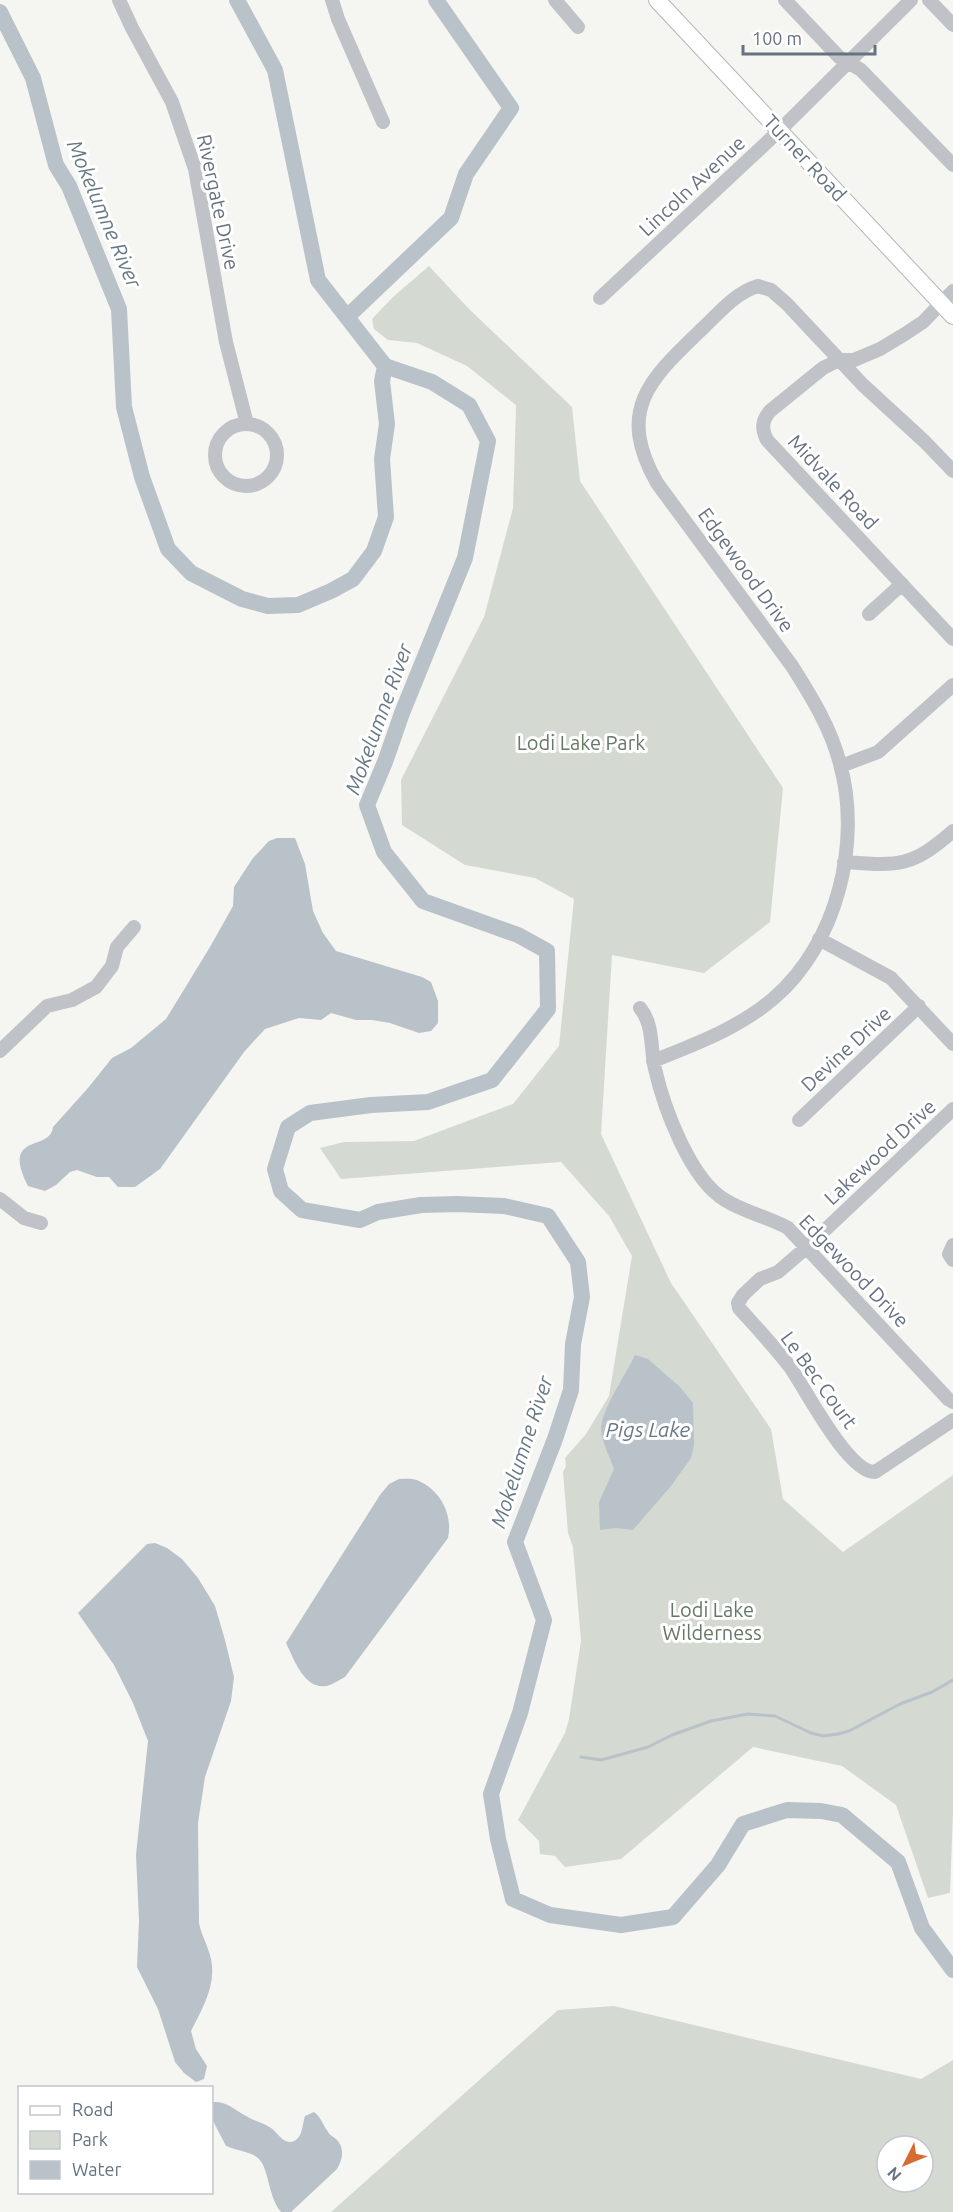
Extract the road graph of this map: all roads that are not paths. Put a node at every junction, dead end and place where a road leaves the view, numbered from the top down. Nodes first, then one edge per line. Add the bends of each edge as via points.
1 (119, 0) edge
2 (332, 0) edge
3 (555, 0) edge
4 (657, 0) edge
5 (785, 0) edge
6 (911, 0) edge
7 (929, 0) edge
8 (953, 25) edge
9 (578, 27) dead end
10 (849, 63) junction
11 (383, 122) dead end
12 (779, 131) junction
13 (953, 165) edge
14 (953, 291) edge
15 (600, 298) dead end
16 (941, 303) junction
17 (953, 316) edge
18 (839, 360) junction
19 (247, 424) junction
20 (953, 471) edge
21 (902, 584) junction
22 (869, 614) dead end
23 (953, 639) edge
24 (953, 685) edge
25 (841, 766) junction
26 (953, 831) edge
27 (844, 862) junction
28 (134, 927) dead end
29 (819, 939) junction
30 (919, 1006) junction
31 (640, 1008) dead end
32 (953, 1044) edge
33 (0, 1051) edge
34 (653, 1061) junction
35 (953, 1109) edge
36 (799, 1120) dead end
37 (0, 1199) edge
38 (40, 1223) dead end
39 (807, 1247) junction
40 (953, 1402) edge
41 (953, 1420) edge

1 - 19 street, Rivergate Drive via 172,102 195,169 226,342
2 - 11 street
3 - 9 street
4 - 12 main road, Turner Road
5 - 10 street
6 - 10 street, Lincoln Avenue
7 - 8 street
10 - 12 street, Lincoln Avenue
10 - 13 street via 861,70
12 - 15 street, Lincoln Avenue
12 - 16 main road, Turner Road
14 - 16 street
16 - 17 main road, Turner Road
16 - 18 street via 923,322 880,349 854,360
18 - 20 street, Edgewood Drive
18 - 21 street, Midvale Road via 770,411 764,418 764,433
18 - 25 street, Edgewood Drive via 771,290 758,286 747,290 669,361 651,383 645,394 639,439 657,483 792,666 824,720
19 - 19 street via 226,430 214,452 222,475 244,486 264,480 277,460 272,438 265,430
21 - 22 street
21 - 23 street, Midvale Road
24 - 25 street via 878,752
25 - 27 street, Edgewood Drive via 848,835
26 - 27 street via 920,857 903,863
27 - 29 street, Edgewood Drive via 836,897
28 - 33 street via 117,947 112,966 96,987 72,1000 47,1006
29 - 30 street via 891,978
29 - 34 street, Edgewood Drive via 796,976 747,1018 705,1041
30 - 32 street
30 - 36 street, Devine Drive
31 - 34 street, Edgewood Drive via 650,1024
34 - 39 street, Edgewood Drive via 659,1088 700,1178 726,1201 788,1228
35 - 39 street, Lakewood Drive
37 - 38 street via 24,1218
39 - 40 street, Edgewood Drive
39 - 41 street, Le Bec Court via 778,1272 760,1279 738,1303 789,1366 821,1420 870,1472

